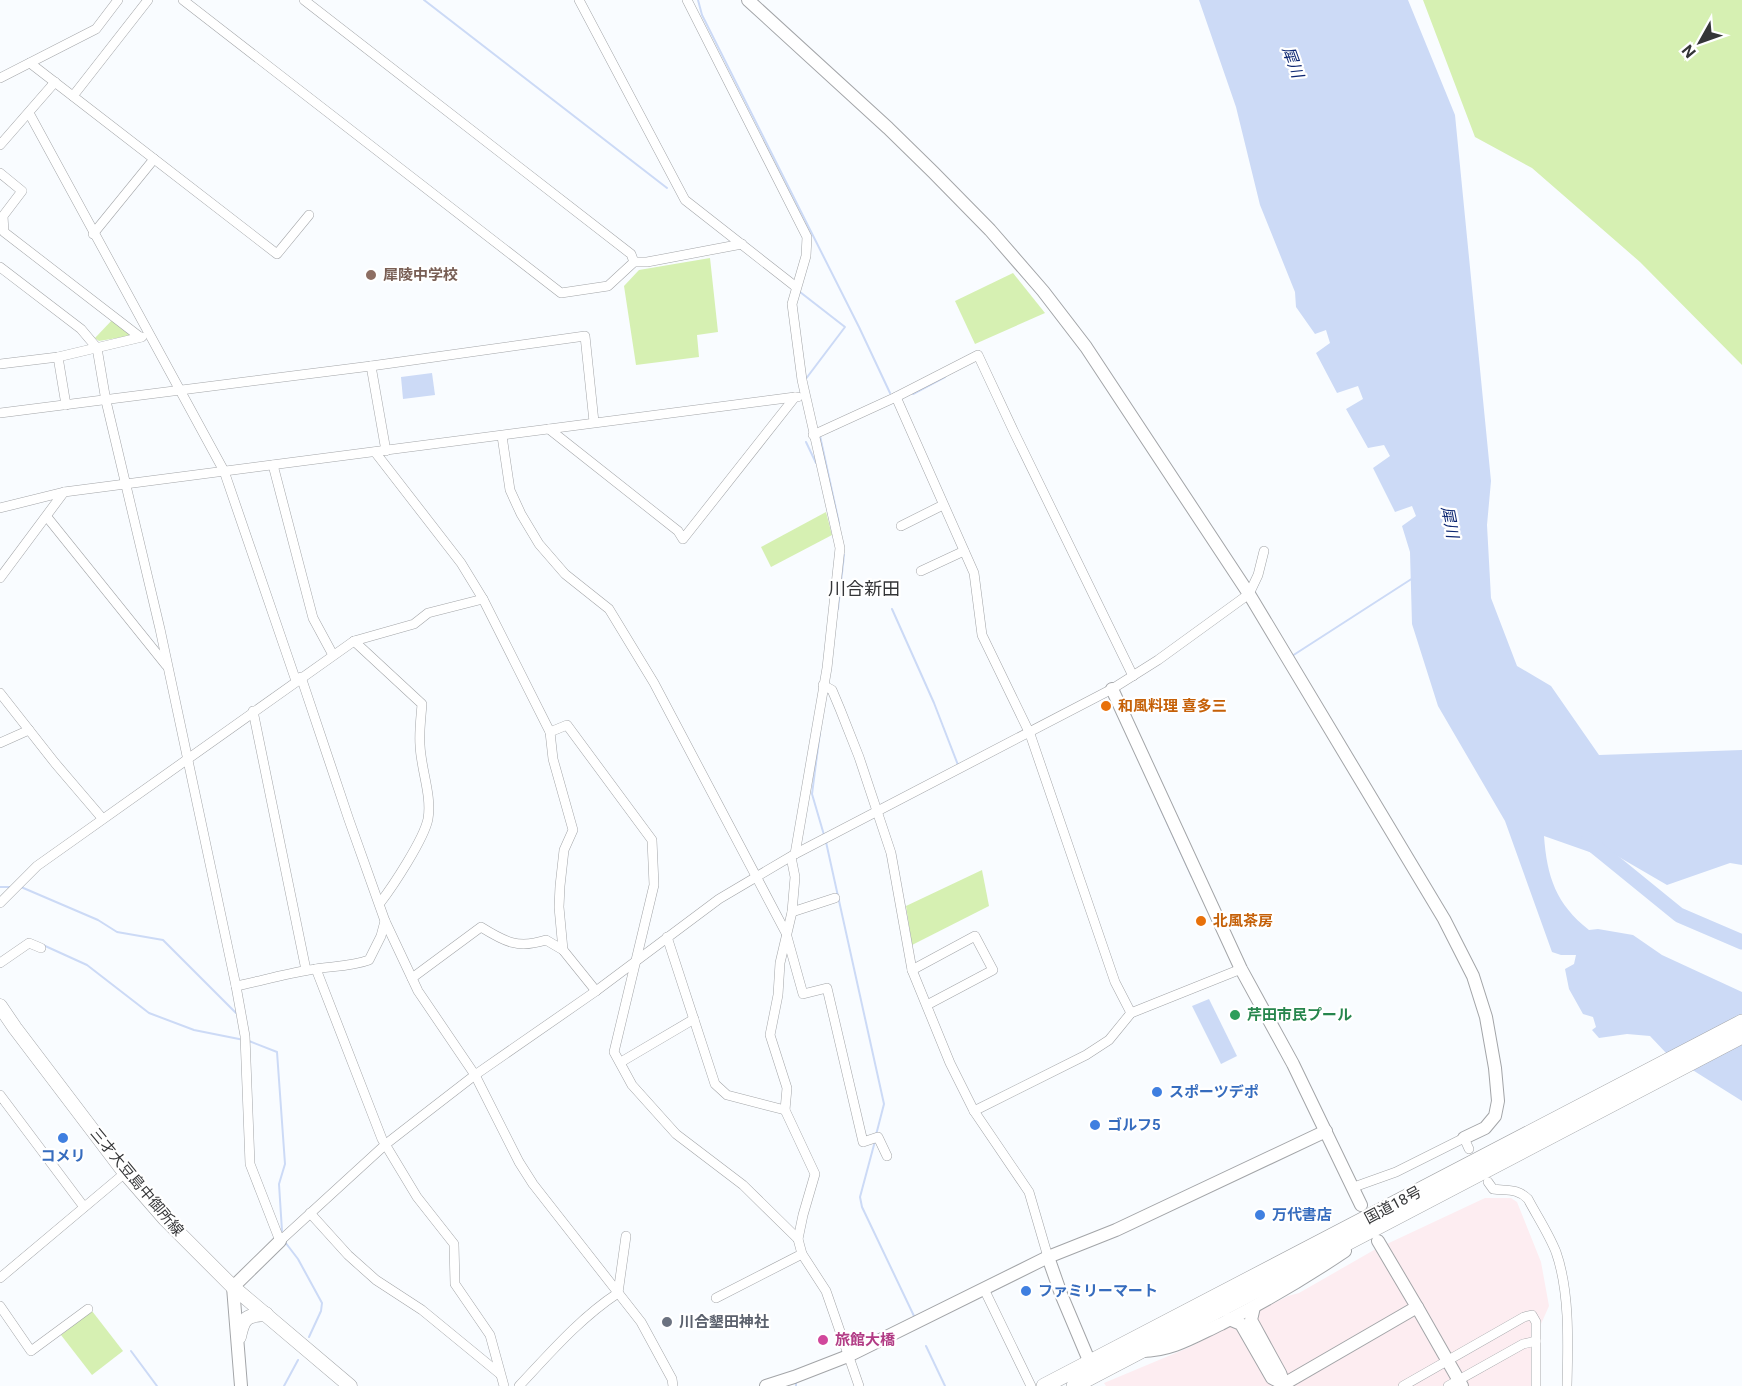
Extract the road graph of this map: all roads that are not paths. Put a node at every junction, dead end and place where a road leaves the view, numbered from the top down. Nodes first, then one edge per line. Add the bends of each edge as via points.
1 (118, 0) edge
2 (148, 0) edge
3 (183, 0) edge
4 (304, 0) edge
5 (579, 0) edge
6 (687, 0) edge
7 (748, 0) edge
8 (30, 63) junction
9 (0, 78) edge
10 (55, 82) junction
11 (73, 96) junction
12 (29, 113) junction
13 (0, 145) edge
14 (154, 159) junction
15 (0, 172) edge
16 (309, 214) dead end
17 (93, 234) junction
18 (742, 244) junction
19 (634, 262) junction
20 (0, 267) edge
21 (796, 287) junction
22 (151, 335) junction
23 (140, 338) junction
24 (97, 348) junction
25 (58, 357) junction
26 (1, 362) edge
27 (371, 366) junction
28 (804, 387) junction
29 (180, 391) junction
30 (795, 397) junction
31 (896, 397) junction
32 (106, 401) junction
33 (66, 405) junction
34 (0, 413) edge
35 (594, 422) junction
36 (549, 429) junction
37 (813, 435) junction
38 (502, 436) junction
39 (386, 451) junction
40 (375, 452) junction
41 (273, 465) junction
42 (224, 471) junction
43 (127, 484) junction
44 (64, 492) junction
45 (943, 505) junction
46 (0, 508) edge
47 (47, 517) junction
48 (904, 524) dead end
49 (1264, 550) dead end
50 (964, 551) junction
51 (921, 571) dead end
52 (0, 578) edge
53 (1249, 594) junction
54 (483, 599) junction
55 (354, 641) junction
56 (333, 655) junction
57 (168, 667) junction
58 (1133, 676) junction
59 (299, 679) junction
60 (824, 685) junction
61 (1112, 689) junction
62 (0, 693) edge
63 (253, 711) junction
64 (29, 730) junction
65 (550, 732) junction
66 (1030, 734) junction
67 (0, 743) edge
68 (187, 758) junction
69 (878, 812) junction
70 (102, 818) junction
71 (793, 856) junction
72 (757, 876) junction
73 (835, 898) dead end
74 (0, 903) edge
75 (380, 903) junction
76 (792, 912) junction
77 (385, 921) junction
78 (786, 933) junction
79 (667, 937) junction
80 (37, 946) dead end
81 (563, 950) junction
82 (635, 961) junction
83 (0, 963) edge
84 (311, 969) junction
85 (1241, 969) junction
86 (912, 970) junction
87 (412, 978) junction
88 (236, 986) junction
89 (596, 991) junction
90 (927, 1005) junction
91 (0, 1006) edge
92 (1131, 1013) junction
93 (694, 1019) junction
94 (1742, 1022) edge
95 (1742, 1036) edge
96 (621, 1062) junction
97 (475, 1075) junction
98 (0, 1095) edge
99 (785, 1110) junction
100 (974, 1111) junction
101 (1326, 1131) junction
102 (1538, 1136) junction
103 (1467, 1143) joint
104 (386, 1144) junction
105 (887, 1156) dead end
106 (125, 1173) junction
107 (1488, 1182) dead end
108 (1354, 1187) junction
109 (1361, 1205) dead end
110 (84, 1207) junction
111 (310, 1213) junction
112 (626, 1236) dead end
113 (798, 1239) junction
114 (280, 1241) junction
115 (1378, 1241) dead end
116 (1350, 1242) junction
117 (802, 1254) junction
118 (1048, 1257) junction
119 (0, 1278) edge
120 (233, 1287) junction
121 (984, 1289) junction
122 (618, 1293) junction
123 (716, 1298) dead end
124 (0, 1306) edge
125 (1254, 1307) junction
126 (1417, 1307) junction
127 (88, 1309) dead end
128 (266, 1314) junction
129 (1229, 1320) junction
130 (239, 1337) junction
131 (1536, 1341) junction
132 (1142, 1351) junction
133 (848, 1356) junction
134 (1447, 1360) junction
135 (1094, 1373) junction
136 (500, 1374) junction
137 (1456, 1384) edge
138 (241, 1386) edge
139 (350, 1386) edge
140 (504, 1386) edge
141 (519, 1386) edge
142 (673, 1386) edge
143 (766, 1386) edge
144 (859, 1386) edge
145 (1031, 1386) edge
146 (1044, 1386) edge
147 (1074, 1386) edge
148 (1283, 1386) edge
149 (1403, 1386) edge
150 (1536, 1386) edge
151 (1567, 1386) edge

1 - 8 street via 96,29
2 - 11 street
3 - 19 street via 561,293 608,286
4 - 19 street via 631,254
5 - 18 street via 684,200
6 - 21 street via 810,235
7 - 53 street via 918,157 1043,291 1086,347
8 - 9 street
8 - 10 street
10 - 11 street
10 - 12 street
11 - 14 street
12 - 13 street
12 - 17 street
14 - 16 street via 277,254
14 - 17 street
15 - 23 street via 22,191 3,216 4,232
17 - 22 street
18 - 19 street
18 - 21 street
20 - 24 street via 81,329
21 - 28 street via 792,304
22 - 23 street
22 - 29 street
23 - 24 street
24 - 25 street
24 - 32 street
25 - 26 street
25 - 33 street
27 - 29 street
27 - 35 street via 585,336
27 - 39 street
28 - 30 street
28 - 37 street
29 - 32 street
29 - 42 street
30 - 35 street
30 - 36 street via 683,539 678,531
31 - 37 street
31 - 45 street
31 - 58 street via 978,355
32 - 33 street
32 - 43 street
33 - 34 street
35 - 36 street
36 - 38 street
37 - 60 street via 840,548
38 - 39 street
38 - 72 street via 510,490 521,514 539,544 565,574 609,609 654,683
39 - 40 street
40 - 41 street
40 - 54 street via 461,563
41 - 42 street
41 - 56 street via 313,618
42 - 43 street
42 - 59 street
43 - 44 street
43 - 57 street
44 - 46 street
44 - 47 street
45 - 48 street
45 - 50 street
47 - 52 street
47 - 57 street
49 - 53 street
50 - 51 street
50 - 66 street via 974,573 982,635
53 - 58 street
53 - 103 street via 1444,919 1473,976 1486,1017 1498,1101 1495,1116
54 - 55 street via 428,613 414,624
54 - 65 street
55 - 56 street
55 - 75 street via 422,704 420,746 428,820
56 - 59 street
57 - 68 street
58 - 61 street
59 - 63 street
59 - 75 street
60 - 69 street via 832,690
60 - 71 street
61 - 66 street
61 - 85 street
62 - 64 street
63 - 68 street
63 - 84 street
64 - 67 street
64 - 70 street
65 - 81 street via 553,759 573,830 564,850 560,886
65 - 82 street via 567,724 652,840 654,885
66 - 69 street
66 - 92 street via 1115,982
68 - 70 street
68 - 88 street
69 - 71 street
69 - 86 street via 891,853
70 - 74 street via 37,866
71 - 72 street
71 - 76 street
72 - 78 street
72 - 79 street
73 - 76 street
75 - 77 street
76 - 78 street
77 - 84 street via 369,960 355,966
77 - 87 street
78 - 99 street via 770,1035 787,1088
78 - 105 street via 803,994 827,988 863,1142 875,1138
79 - 82 street
79 - 93 street
80 - 83 street via 29,943
81 - 87 street via 546,940 519,945 481,927
81 - 89 street
82 - 89 street
82 - 96 street via 614,1052
84 - 88 street
84 - 104 street
85 - 92 street
85 - 101 street
86 - 90 street
86 - 90 street via 975,936 993,970
87 - 97 street
88 - 114 street via 245,1039 250,1164
89 - 97 street
90 - 100 street
91 - 106 main road, 三才大豆島中御所線
92 - 100 street via 1109,1040 1086,1055
93 - 96 street
93 - 99 street via 719,1090
94 - 102 highway, 国道18号
95 - 102 highway, 国道18号
96 - 113 street via 632,1085 676,1134 742,1185
97 - 104 street
97 - 122 street via 532,1184
98 - 110 street
99 - 113 street via 815,1174
100 - 118 street via 1029,1192
101 - 108 street
101 - 118 street via 1116,1230
102 - 116 highway, 国道18号
102 - 135 highway, 国道18号
103 - 108 street
104 - 111 street
104 - 136 street via 417,1197 454,1244 455,1284 490,1335
106 - 110 street
106 - 120 main road, 三才大豆島中御所線 via 165,1220
107 - 151 street via 1493,1189 1522,1192 1556,1252 1563,1282
108 - 109 street
110 - 119 street
111 - 114 street
111 - 136 street via 376,1280 422,1310
112 - 122 street
113 - 117 street
114 - 120 street
115 - 126 street
116 - 125 street via 1347,1250
116 - 132 highway, 国道18号
117 - 123 street
117 - 133 street via 826,1291
118 - 121 street
118 - 135 street
120 - 128 main road, 三才大豆島中御所線
120 - 130 street
121 - 133 street
121 - 145 street
122 - 141 street via 564,1338
122 - 142 street via 641,1322
124 - 127 street via 31,1351
125 - 129 street
125 - 148 street via 1251,1320
126 - 134 street
126 - 148 street
128 - 130 main road via 242,1322
128 - 139 main road, 三才大豆島中御所線
129 - 132 street via 1173,1347
129 - 148 street via 1241,1324 1272,1378
130 - 138 street
131 - 134 street via 1532,1315
131 - 137 street via 1523,1344
131 - 150 street
132 - 135 highway, 国道18号
133 - 143 street
133 - 144 street
134 - 137 street
134 - 149 street
135 - 146 highway, 国道18号
135 - 147 highway, 国道18号
136 - 140 street

